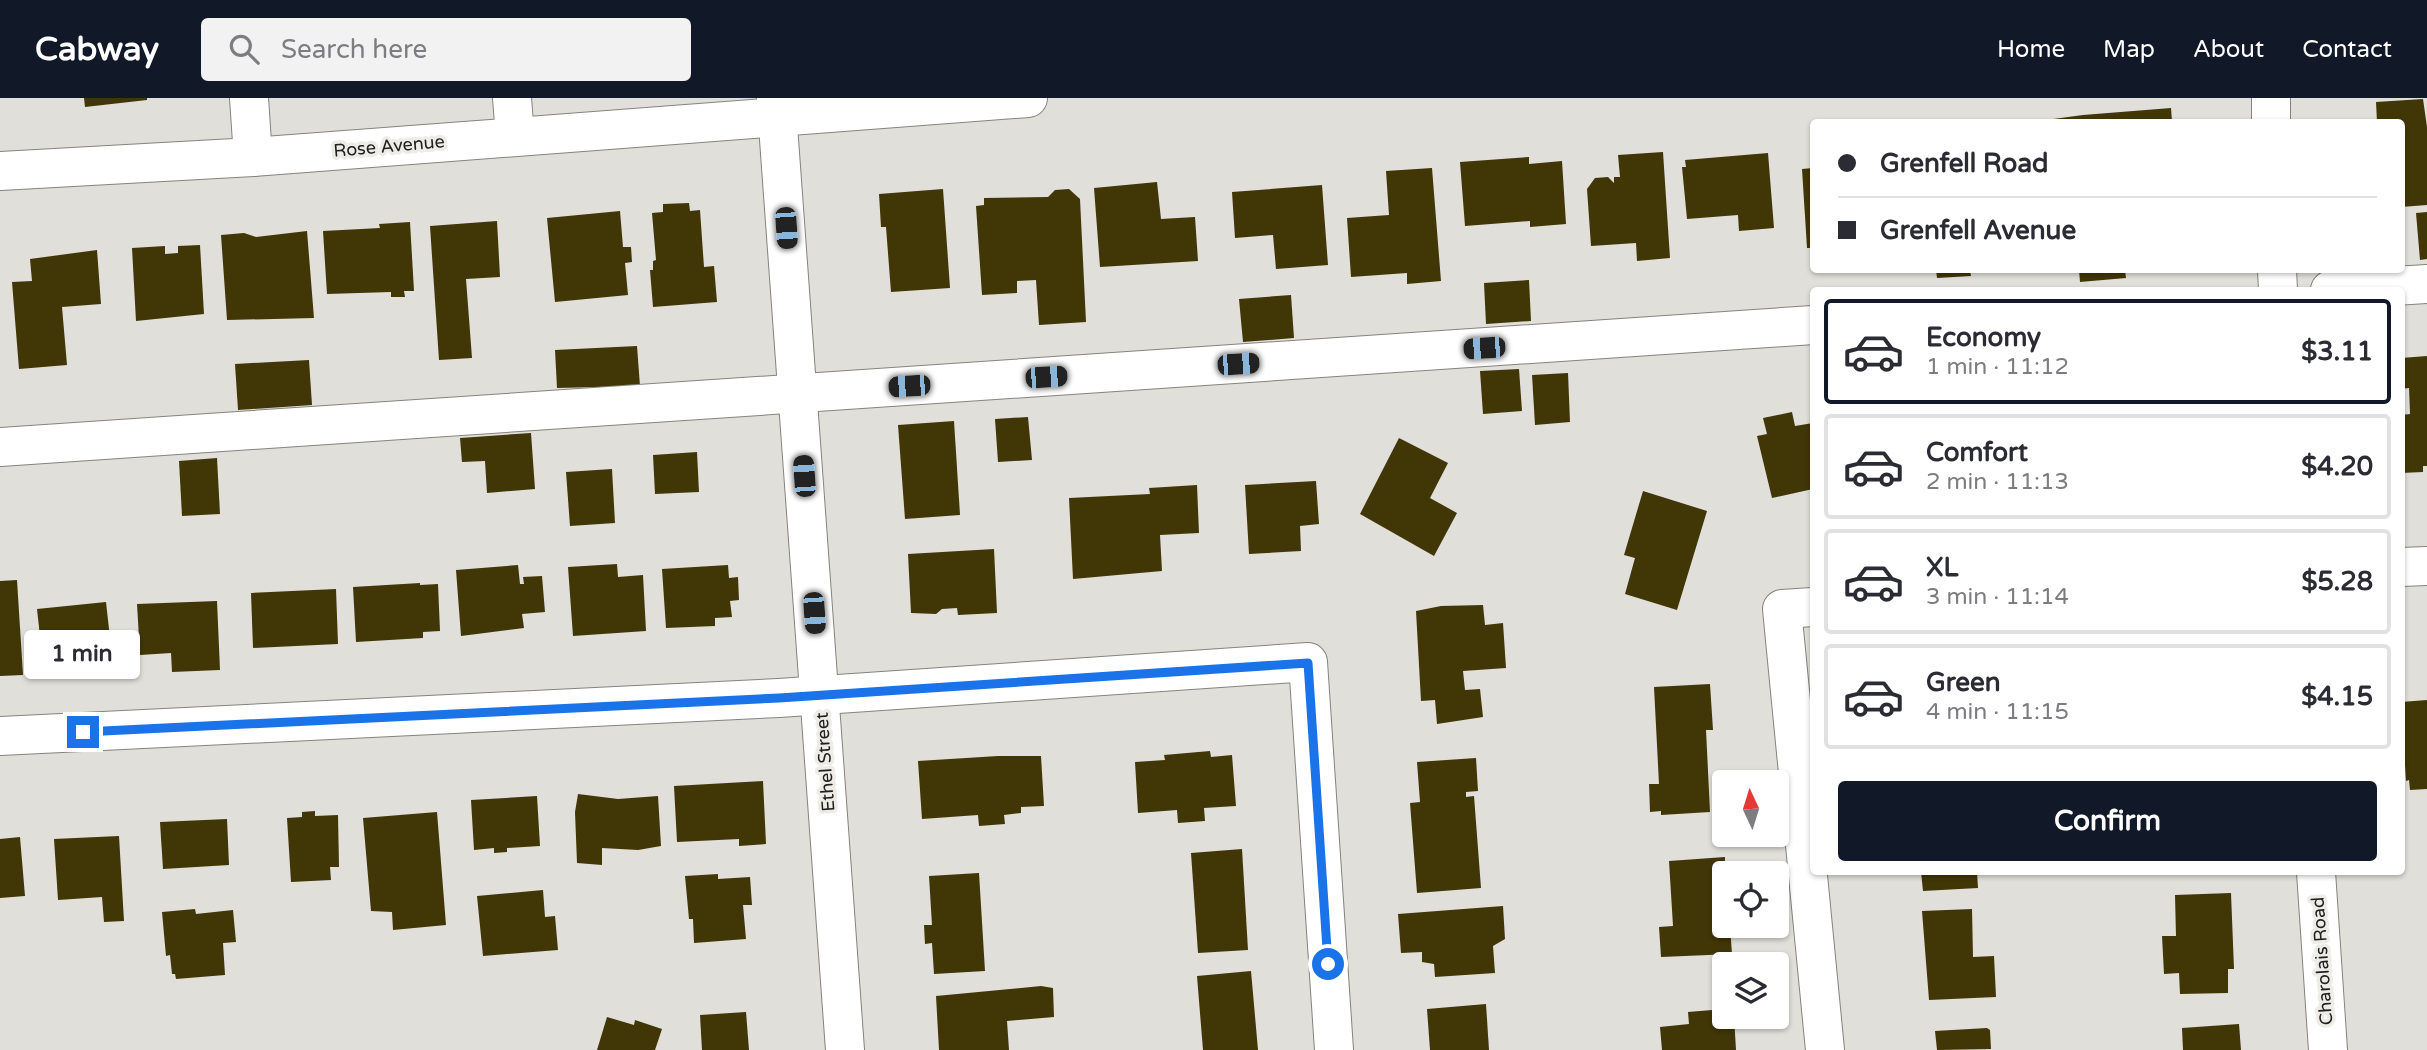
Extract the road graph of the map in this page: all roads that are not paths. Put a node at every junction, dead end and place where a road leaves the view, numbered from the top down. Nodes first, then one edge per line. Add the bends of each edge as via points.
1 (249, 98) edge
2 (512, 98) edge
3 (1028, 98) edge
4 (2270, 98) edge
5 (776, 108) edge
6 (2272, 119) edge
7 (515, 136) junction
8 (253, 157) junction
9 (0, 171) edge
10 (2427, 284) edge
11 (2378, 287) edge
12 (1810, 326) edge
13 (798, 394) junction
14 (0, 447) edge
15 (2427, 566) edge
16 (2405, 567) edge
17 (1798, 608) edge
18 (820, 695) junction
19 (0, 736) edge
20 (1810, 804) edge
21 (1814, 875) edge
22 (2316, 875) edge
23 (845, 1050) edge
24 (1334, 1050) edge
25 (1825, 1050) edge
26 (2328, 1050) edge

1 - 8 street
2 - 7 street
3 - 5 street, Rose Avenue
4 - 6 street
5 - 7 street, Rose Avenue
5 - 13 street, Ethel Street
7 - 8 street, Rose Avenue
8 - 9 street, Rose Avenue
10 - 11 street
12 - 13 street
13 - 14 street
13 - 18 street, Ethel Street
15 - 16 street
17 - 20 street
18 - 19 street
18 - 23 street, Ethel Street
18 - 24 street via 1308,663
21 - 25 street
22 - 26 street, Charolais Road

